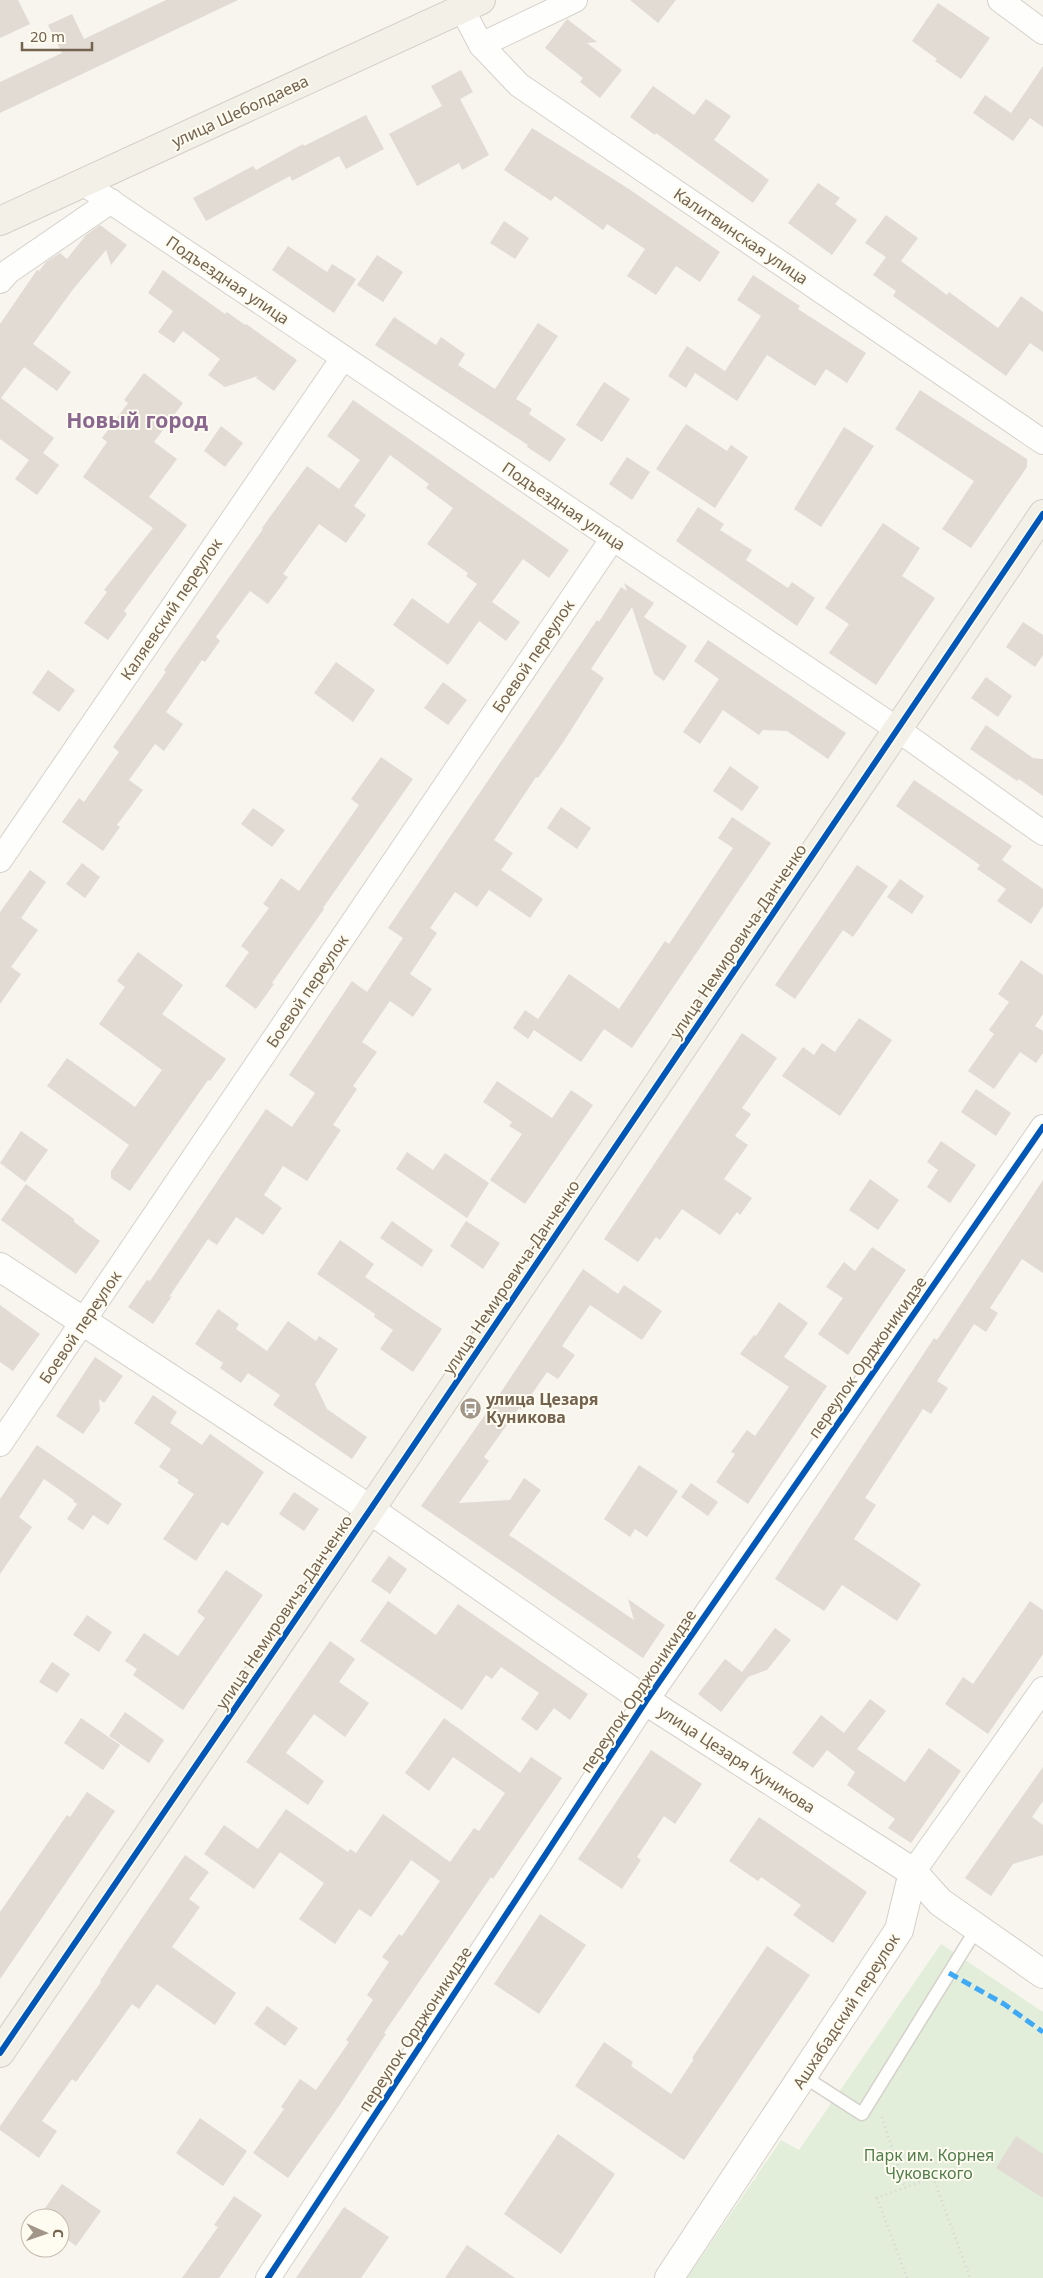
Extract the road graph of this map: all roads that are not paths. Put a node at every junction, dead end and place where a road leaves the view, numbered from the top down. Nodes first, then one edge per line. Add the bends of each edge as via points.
1 (575, 0) edge
2 (1000, 0) edge
3 (472, 4) edge
4 (1043, 32) edge
5 (480, 45) junction
6 (83, 183) junction
7 (110, 201) junction
8 (0, 221) edge
9 (0, 281) edge
10 (343, 358) junction
11 (1043, 442) edge
12 (1043, 514) edge
13 (613, 538) junction
14 (897, 729) junction
15 (1043, 833) edge
16 (0, 860) edge
17 (1043, 1127) edge
18 (0, 1267) edge
19 (83, 1322) junction
20 (0, 1444) edge
21 (370, 1510) junction
22 (1043, 1689) edge
23 (646, 1701) junction
24 (913, 1872) junction
25 (977, 1928) junction
26 (1043, 1974) edge
27 (0, 2053) edge
28 (803, 2076) junction
29 (268, 2278) edge
30 (669, 2278) edge

1 - 5 street
2 - 4 street
3 - 5 street, Калитвинская улица
3 - 6 main road, улица Шеболдаева
5 - 11 street, Калитвинская улица via 519,85
6 - 7 street, Подъездная улица
6 - 8 main road, улица Шеболдаева
7 - 9 street via 9,271
7 - 10 street, Подъездная улица
10 - 13 street, Подъездная улица
10 - 16 street, Каляевский переулок
12 - 14 main road, улица Немировича-Данченко
13 - 14 street, Подъездная улица
13 - 19 street, Боевой переулок
14 - 15 street, Подъездная улица
14 - 21 main road, улица Немировича-Данченко
17 - 23 street, переулок Орджоникидзе
18 - 19 street, улица Цезаря Куникова
19 - 20 street, Боевой переулок
19 - 21 street, улица Цезаря Куникова
21 - 23 street, улица Цезаря Куникова
21 - 27 main road, улица Немировича-Данченко
22 - 24 street, Ашхабадский переулок
23 - 24 street, улица Цезаря Куникова
23 - 29 street, переулок Орджоникидзе
24 - 25 street, улица Цезаря Куникова via 940,1902
24 - 28 street, Ашхабадский переулок via 899,1930
25 - 26 street, улица Цезаря Куникова
25 - 28 lane via 862,2114
28 - 30 street, Ашхабадский переулок

